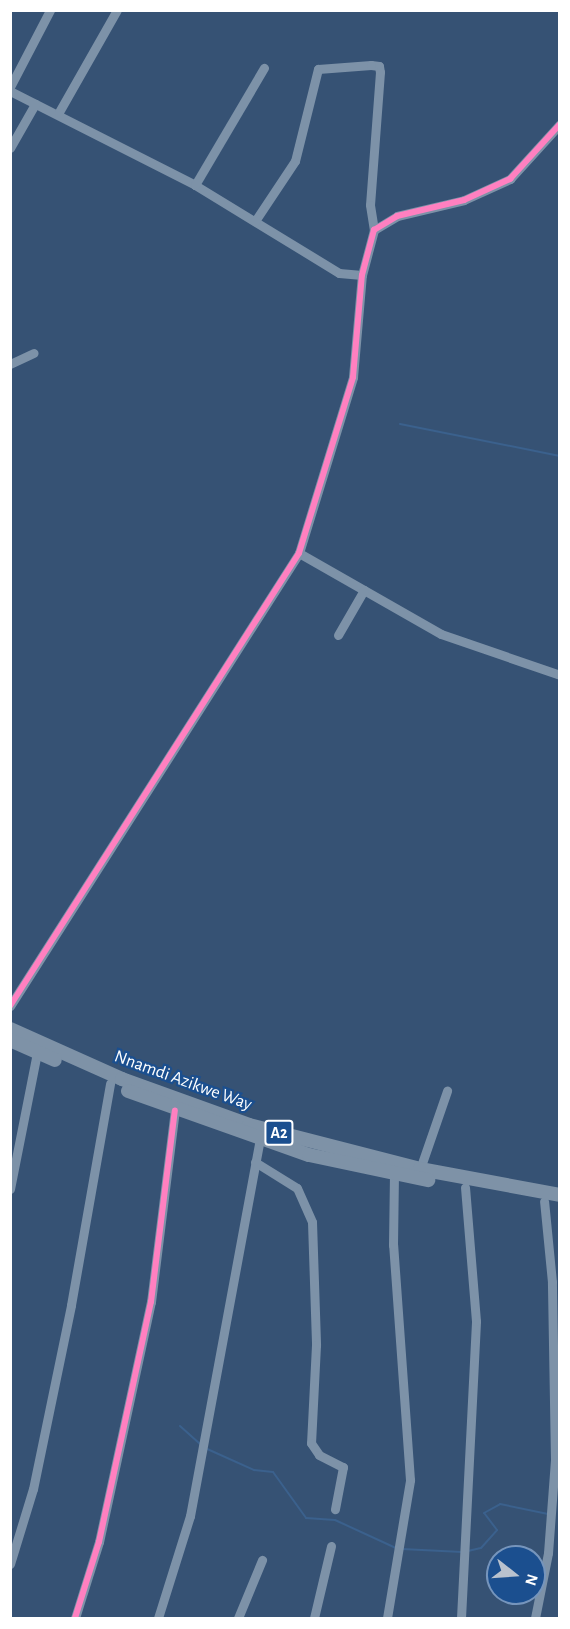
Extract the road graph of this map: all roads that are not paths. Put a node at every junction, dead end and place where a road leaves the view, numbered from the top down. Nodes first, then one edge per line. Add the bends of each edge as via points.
1 (50, 10) edge
2 (117, 10) edge
3 (264, 68) dead end
4 (10, 89) edge
5 (35, 104) junction
6 (59, 112) junction
7 (560, 124) edge
8 (10, 148) edge
9 (195, 185) junction
10 (255, 222) junction
11 (374, 230) junction
12 (362, 275) junction
13 (34, 353) dead end
14 (10, 364) edge
15 (299, 553) junction
16 (364, 590) junction
17 (338, 635) dead end
18 (560, 675) edge
19 (10, 1006) edge
20 (10, 1029) edge
21 (10, 1040) edge
22 (37, 1053) junction
23 (110, 1083) junction
24 (447, 1091) dead end
25 (175, 1110) junction
26 (260, 1138) junction
27 (255, 1162) junction
28 (420, 1169) junction
29 (394, 1173) junction
30 (465, 1187) junction
31 (10, 1189) edge
32 (560, 1195) edge
33 (544, 1202) junction
34 (560, 1204) edge
35 (335, 1509) dead end
36 (331, 1546) dead end
37 (548, 1553) junction
38 (560, 1554) edge
39 (262, 1560) dead end
40 (10, 1564) edge
41 (75, 1618) edge
42 (158, 1618) edge
43 (238, 1618) edge
44 (314, 1618) edge
45 (387, 1618) edge
46 (461, 1618) edge
47 (535, 1618) edge

1 - 4 street
2 - 6 street
3 - 9 street
4 - 5 street
5 - 6 street
5 - 8 street
6 - 9 street
7 - 11 street via 510,179 464,200 397,216
9 - 10 street
10 - 11 street via 295,160 318,69 371,65 379,66 380,72 370,205
10 - 12 street via 339,273
11 - 12 street
12 - 15 street via 352,377
13 - 14 street
15 - 16 street
15 - 19 street
16 - 17 street
16 - 18 street via 441,634
20 - 28 highway, Nnamdi Azikwe Way / A2 via 186,1103
21 - 22 highway, Nnamdi Azikwe Way / A2
22 - 23 highway, Nnamdi Azikwe Way / A2
22 - 31 street
23 - 25 highway, Nnamdi Azikwe Way / A2
23 - 40 street via 71,1305 33,1489
24 - 28 street
25 - 26 highway, Nnamdi Azikwe Way / A2
25 - 41 street via 151,1302 99,1542
26 - 27 street
26 - 29 highway, Nnamdi Azikwe Way / A2
27 - 35 street via 297,1188 312,1222 316,1345 311,1443 319,1455 343,1467
27 - 42 street via 190,1516
28 - 32 highway, Nnamdi Azikwe Way / A2
29 - 30 highway, Nnamdi Azikwe Way / A2
29 - 45 street via 393,1245 410,1480
30 - 33 highway, Nnamdi Azikwe Way / A2
30 - 46 street via 476,1321
33 - 34 highway, Nnamdi Azikwe Way / A2
33 - 37 street via 555,1370 553,1508
36 - 44 street
37 - 38 street
37 - 47 street
39 - 43 street

